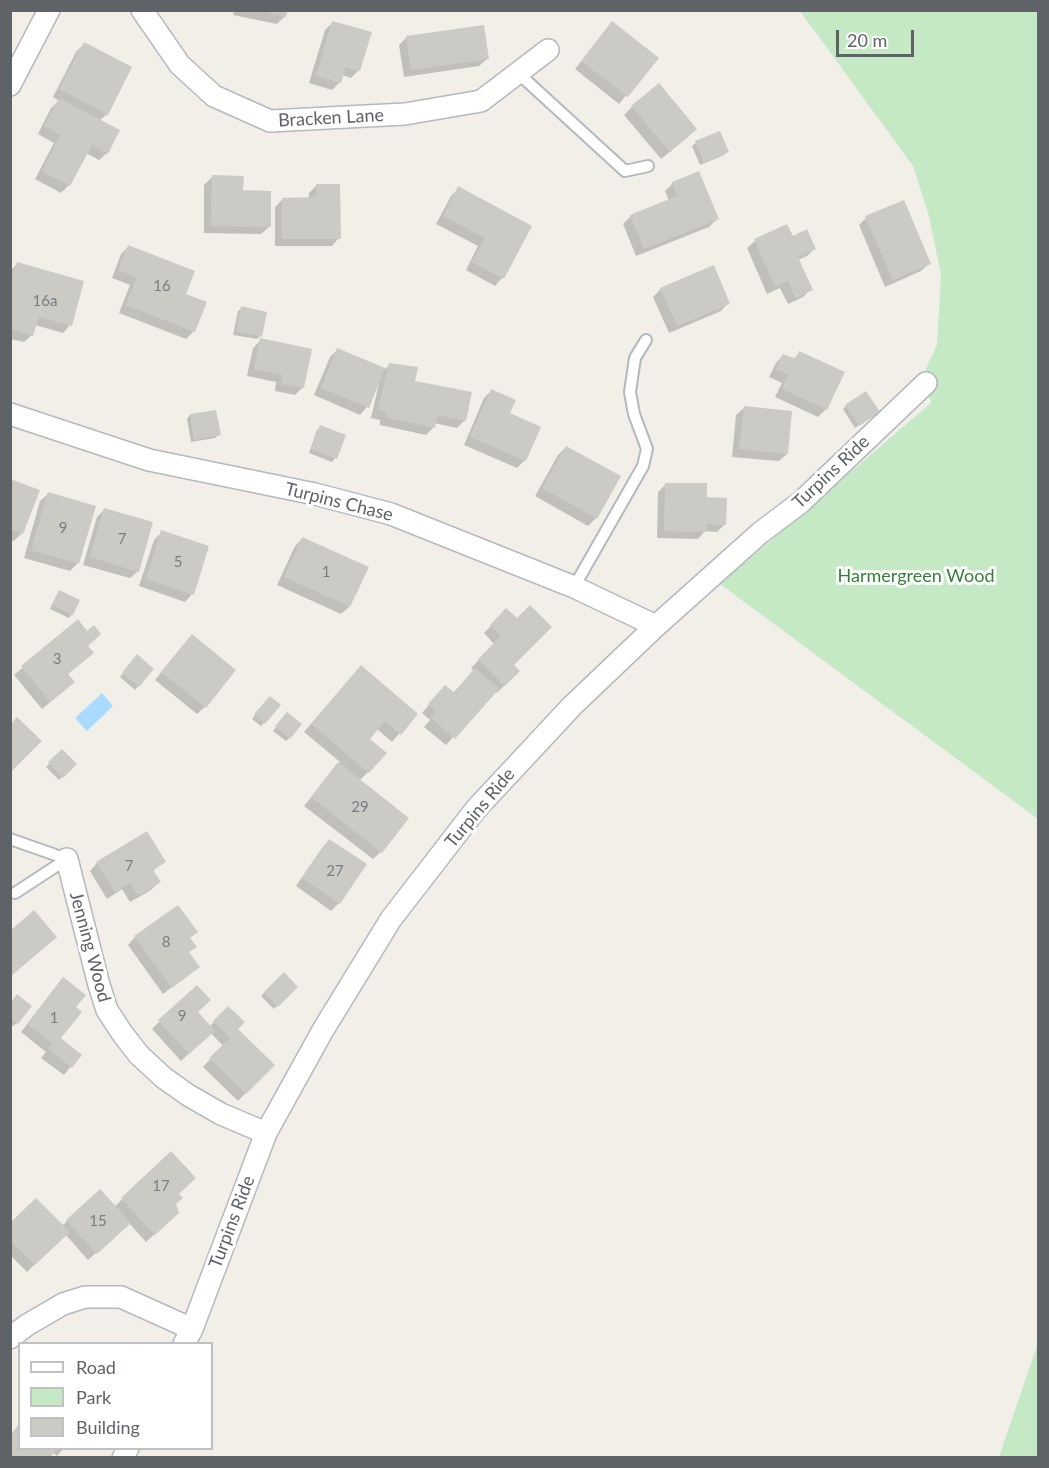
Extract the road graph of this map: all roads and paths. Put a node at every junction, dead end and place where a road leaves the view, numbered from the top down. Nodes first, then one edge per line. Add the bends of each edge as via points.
1 (49, 10) edge
2 (142, 10) edge
3 (548, 50) dead end
4 (519, 73) junction
5 (10, 85) edge
6 (648, 166) dead end
7 (646, 340) dead end
8 (926, 383) dead end
9 (10, 414) edge
10 (574, 587) junction
11 (656, 626) junction
12 (10, 838) edge
13 (67, 859) junction
14 (15, 893) dead end
15 (266, 1133) junction
16 (188, 1336) edge
17 (10, 1338) edge

1 - 5 street
2 - 4 street, Bracken Lane via 180,64 214,96 270,121 405,114 482,101
3 - 4 street, Bracken Lane
4 - 6 lane via 625,171
7 - 10 lane via 635,358 630,392 646,449 643,466
8 - 11 street, Turpins Ride via 801,502 760,533
9 - 10 street, Turpins Chase via 149,460 391,514
10 - 11 street, Turpins Chase
11 - 15 street, Turpins Ride via 572,706 476,809 391,919
12 - 13 lane
13 - 14 lane
13 - 15 street, Jenning Wood via 99,985 107,1010 122,1034 139,1055 188,1095
15 - 16 street, Turpins Ride
16 - 17 street via 121,1297 86,1298 63,1304

